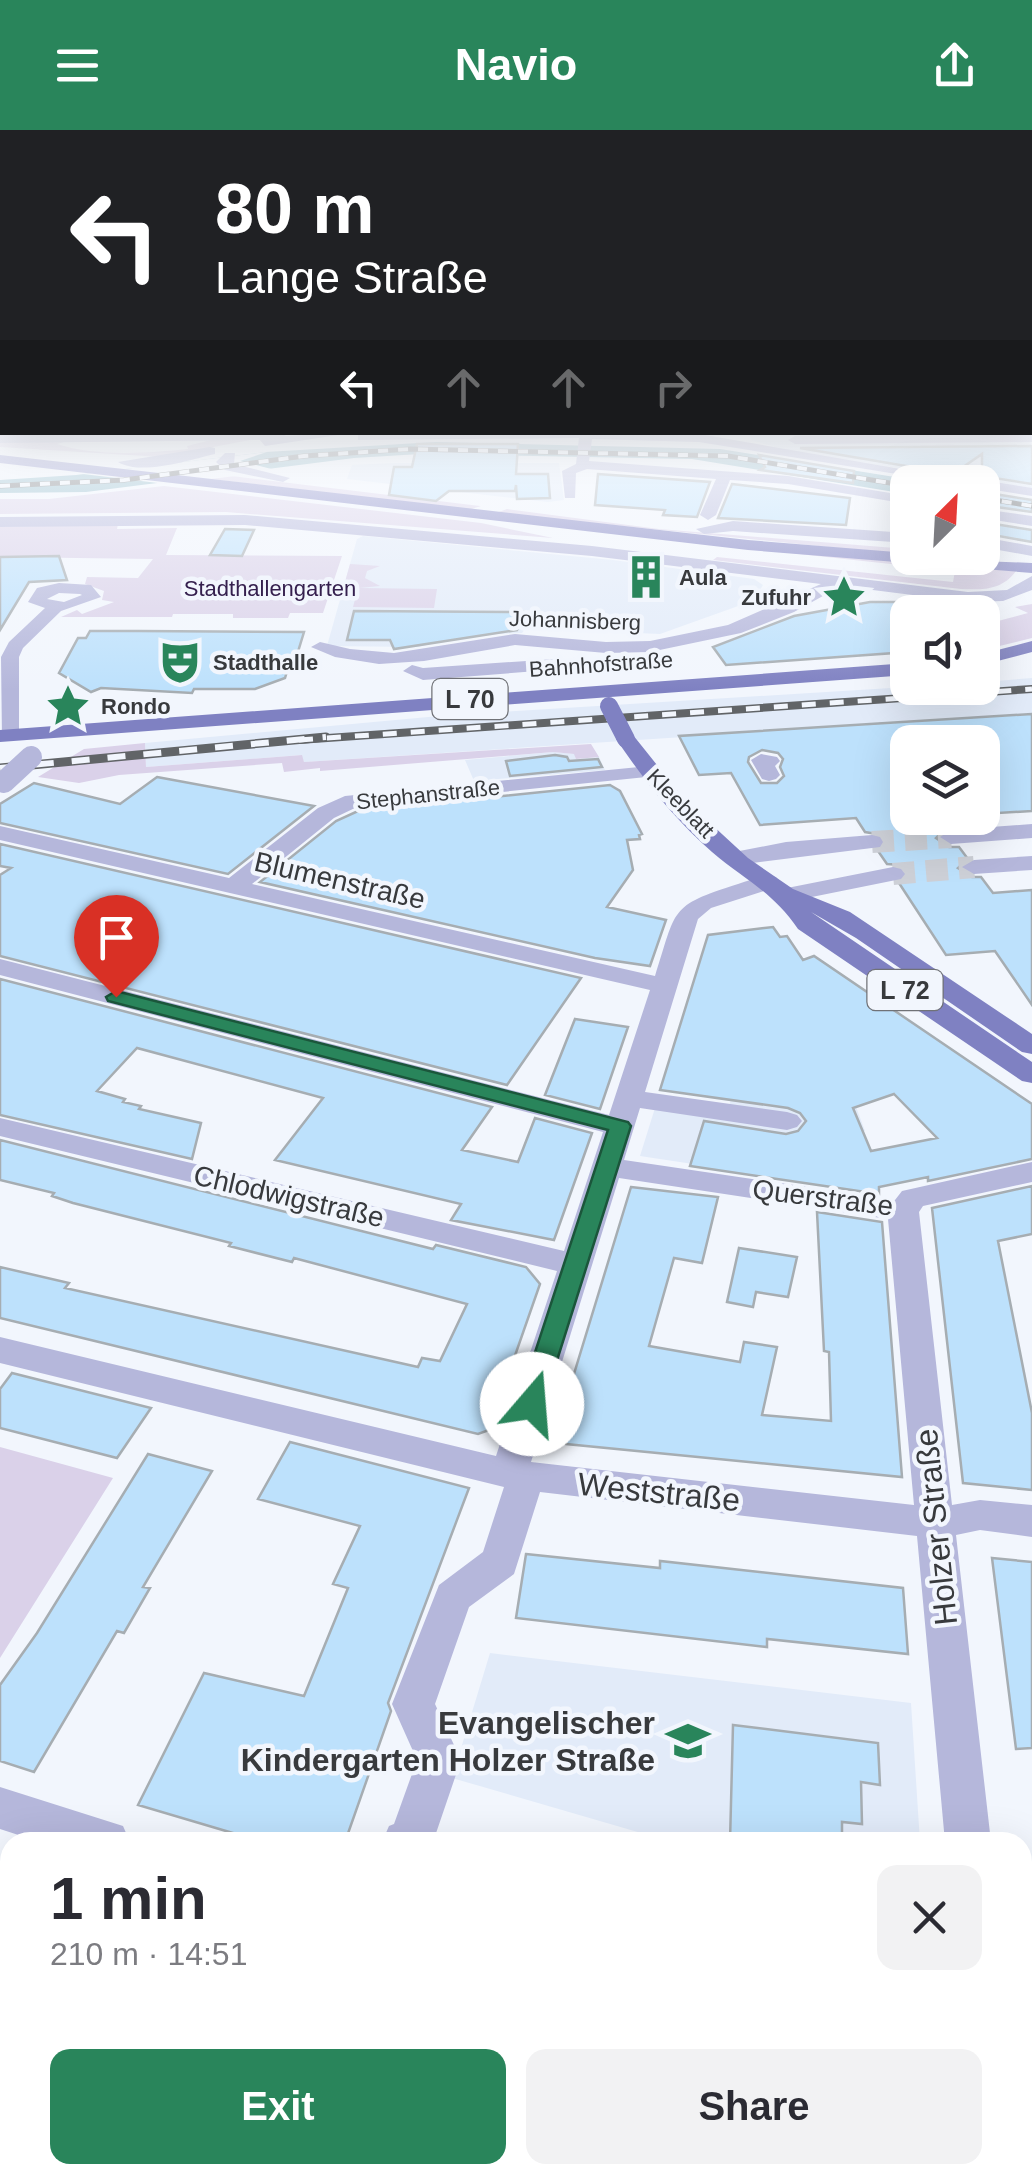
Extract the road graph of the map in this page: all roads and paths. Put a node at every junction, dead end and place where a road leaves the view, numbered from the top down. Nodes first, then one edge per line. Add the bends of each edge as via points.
1 (410, 499) edge
2 (421, 499) edge
3 (715, 499) edge
4 (482, 508) junction
5 (1000, 516) edge
6 (526, 520) junction
7 (1032, 521) edge
8 (0, 522) edge
9 (706, 522) junction
10 (890, 539) edge
11 (708, 552) dead end
12 (1000, 552) edge
13 (677, 556) junction
14 (1031, 564) edge
15 (838, 582) junction
16 (56, 607) dead end
17 (1032, 646) edge
18 (8, 647) edge
19 (320, 647) dead end
20 (1000, 656) edge
21 (392, 660) junction
22 (1000, 662) edge
23 (1032, 662) edge
24 (556, 664) dead end
25 (890, 670) edge
26 (605, 698) junction
27 (36, 733) junction
28 (5, 736) edge
29 (649, 772) junction
30 (2, 784) edge
31 (0, 832) edge
32 (1032, 832) edge
33 (951, 837) tunnel mouth
34 (872, 842) tunnel mouth
35 (842, 845) junction
36 (737, 858) junction
37 (1032, 863) edge
38 (974, 868) tunnel mouth
39 (893, 874) tunnel mouth
40 (864, 878) junction
41 (234, 886) junction
42 (778, 889) junction
43 (0, 967) edge
44 (666, 986) junction
45 (1032, 1046) edge
46 (1032, 1075) edge
47 (625, 1112) junction
48 (787, 1121) dead end
49 (0, 1127) edge
50 (608, 1168) junction
51 (1032, 1172) edge
52 (903, 1211) junction
53 (578, 1265) junction
54 (0, 1350) edge
55 (517, 1476) junction
56 (1032, 1521) edge
57 (937, 1523) junction
58 (0, 1808) edge
59 (76, 1832) edge
60 (414, 1832) edge
61 (967, 1832) edge

1 - 4 main road
2 - 4 main road
3 - 9 street
4 - 6 main road
4 - 9 main road
5 - 7 street
6 - 13 street
6 - 14 main road via 822,552
8 - 13 street via 245,520
9 - 10 main road
11 - 13 street
12 - 14 main road
13 - 15 street
14 - 15 street via 1024,591 1013,594 968,597
15 - 21 street, Johannisberg via 724,634 664,645 499,640
16 - 18 street
17 - 20 main road
18 - 28 street
19 - 21 street, Johannisberg via 360,660
21 - 24 street via 423,674
22 - 23 main road
25 - 26 main road, Bahnhofstraße / L 70
26 - 27 main road, Bahnhofstraße / L 70
26 - 29 main road, Kleeblatt / L 72, bridge
27 - 28 main road, Bahnhofstraße / L 70
27 - 30 street, bridge via 31,757
29 - 36 main road, Kleeblatt / L 72
29 - 41 street, Stephanstraße via 353,800 326,813
31 - 41 street, Blumenstraße
32 - 33 street
34 - 35 street
35 - 36 street
35 - 40 street
36 - 42 main road, Kleeblatt / L 72
37 - 38 street
39 - 40 street
40 - 42 street
41 - 44 street, Blumenstraße
42 - 44 street via 694,908
42 - 45 main road, Kleeblatt / L 72 via 836,913
42 - 46 main road, Kleeblatt / L 72 via 807,924
43 - 47 street
44 - 47 street
47 - 48 street
47 - 50 street
49 - 53 street, Chlodwigstraße
50 - 52 street, Querstraße
50 - 53 street
51 - 52 street, Querstraße via 913,1198
52 - 57 street, Holzer Straße
53 - 55 street
54 - 55 street, Weststraße
55 - 57 street, Weststraße
55 - 60 street via 500,1562 453,1597 414,1704 439,1760
56 - 57 street, Weststraße via 980,1515
57 - 61 street, Holzer Straße
58 - 59 street

